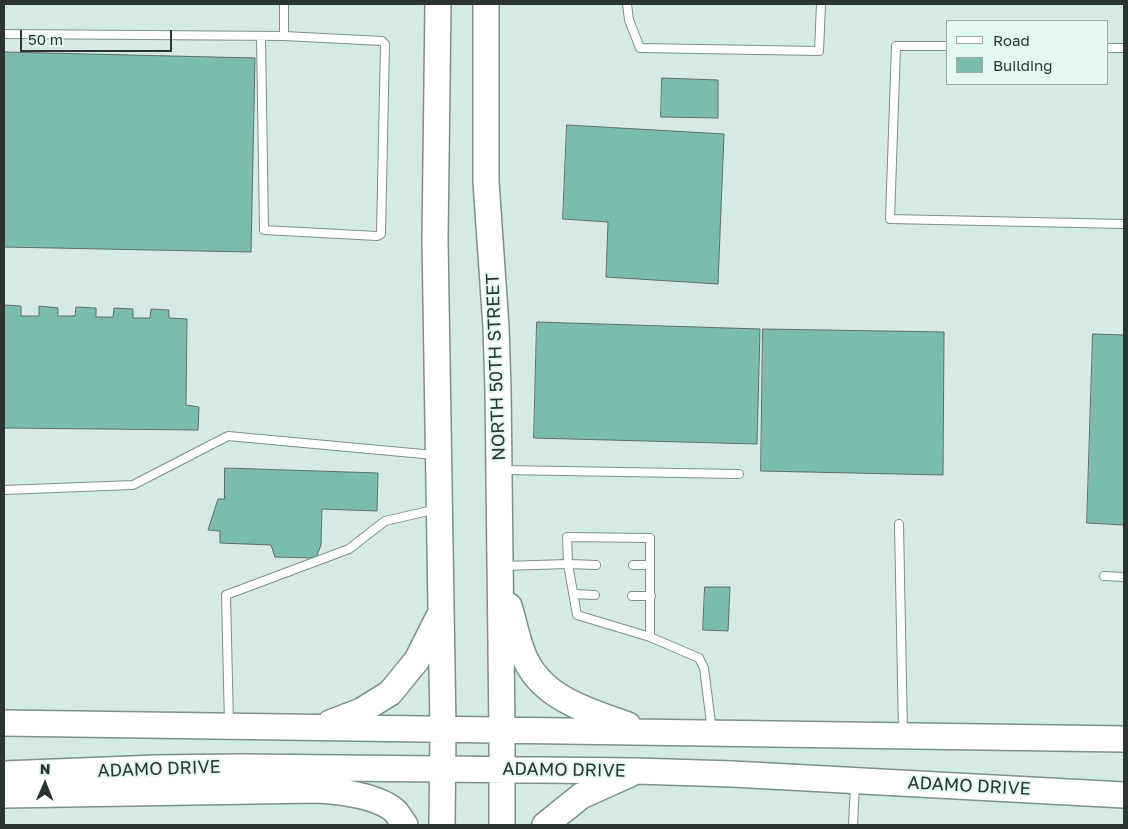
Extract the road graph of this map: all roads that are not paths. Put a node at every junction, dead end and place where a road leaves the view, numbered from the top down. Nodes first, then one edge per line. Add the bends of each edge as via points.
1 (284, 4) edge
2 (438, 4) edge
3 (486, 4) edge
4 (627, 4) edge
5 (821, 4) edge
6 (4, 34) edge
7 (262, 36) junction
8 (284, 36) junction
9 (946, 46) edge
10 (1108, 48) edge
11 (1124, 48) edge
12 (1124, 224) edge
13 (438, 456) junction
14 (499, 470) junction
15 (739, 474) dead end
16 (4, 490) edge
17 (439, 509) junction
18 (899, 524) dead end
19 (568, 564) junction
20 (650, 564) junction
21 (596, 565) dead end
22 (633, 565) dead end
23 (500, 573) junction
24 (1104, 576) dead end
25 (1124, 577) edge
26 (574, 594) junction
27 (595, 595) dead end
28 (632, 596) dead end
29 (651, 596) junction
30 (440, 613) junction
31 (650, 637) junction
32 (4, 723) edge
33 (229, 726) junction
34 (319, 728) junction
35 (443, 729) junction
36 (502, 730) junction
37 (647, 732) junction
38 (712, 733) junction
39 (903, 736) junction
40 (1124, 739) edge
41 (443, 768) junction
42 (502, 769) junction
43 (636, 771) junction
44 (4, 774) edge
45 (856, 781) junction
46 (4, 795) edge
47 (1124, 795) edge
48 (405, 825) edge
49 (442, 825) edge
50 (502, 825) edge
51 (545, 825) edge
52 (853, 825) edge

1 - 8 lane
2 - 13 main road via 435,239
3 - 14 main road, NORTH 50TH STREET via 486,182 496,327
4 - 5 lane via 629,20 640,48 819,51
6 - 7 lane
7 - 8 lane
7 - 8 lane via 264,230 377,236 381,234 386,44 382,41
9 - 12 lane via 896,46 890,219
10 - 11 lane
13 - 16 lane via 228,436 133,485
13 - 17 main road
14 - 15 lane
14 - 23 main road, NORTH 50TH STREET
17 - 30 main road
17 - 33 lane via 385,521 349,548 226,595
18 - 39 lane
19 - 20 lane via 568,537 650,538
19 - 21 lane
19 - 23 lane
19 - 26 lane
20 - 22 lane
20 - 29 lane
23 - 36 main road, NORTH 50TH STREET
23 - 37 main road via 523,655 542,684 579,707
24 - 25 lane
26 - 27 lane
26 - 31 lane via 577,615
28 - 29 lane
29 - 31 lane
30 - 34 main road via 417,660 390,693 361,711
30 - 35 main road
31 - 38 lane via 699,658 704,668
32 - 33 main road
33 - 34 main road
34 - 35 main road
35 - 36 main road
35 - 41 main road
36 - 37 main road
36 - 42 main road, NORTH 50TH STREET
37 - 38 main road
38 - 39 main road
39 - 40 main road
41 - 42 main road, ADAMO DRIVE
41 - 44 main road, ADAMO DRIVE via 203,767
41 - 49 main road
42 - 43 main road, ADAMO DRIVE
42 - 50 main road, NORTH 50TH STREET
43 - 45 main road, ADAMO DRIVE
43 - 51 main road via 581,796
45 - 47 main road, ADAMO DRIVE
45 - 52 lane
46 - 48 main road via 336,791 376,801 395,812

